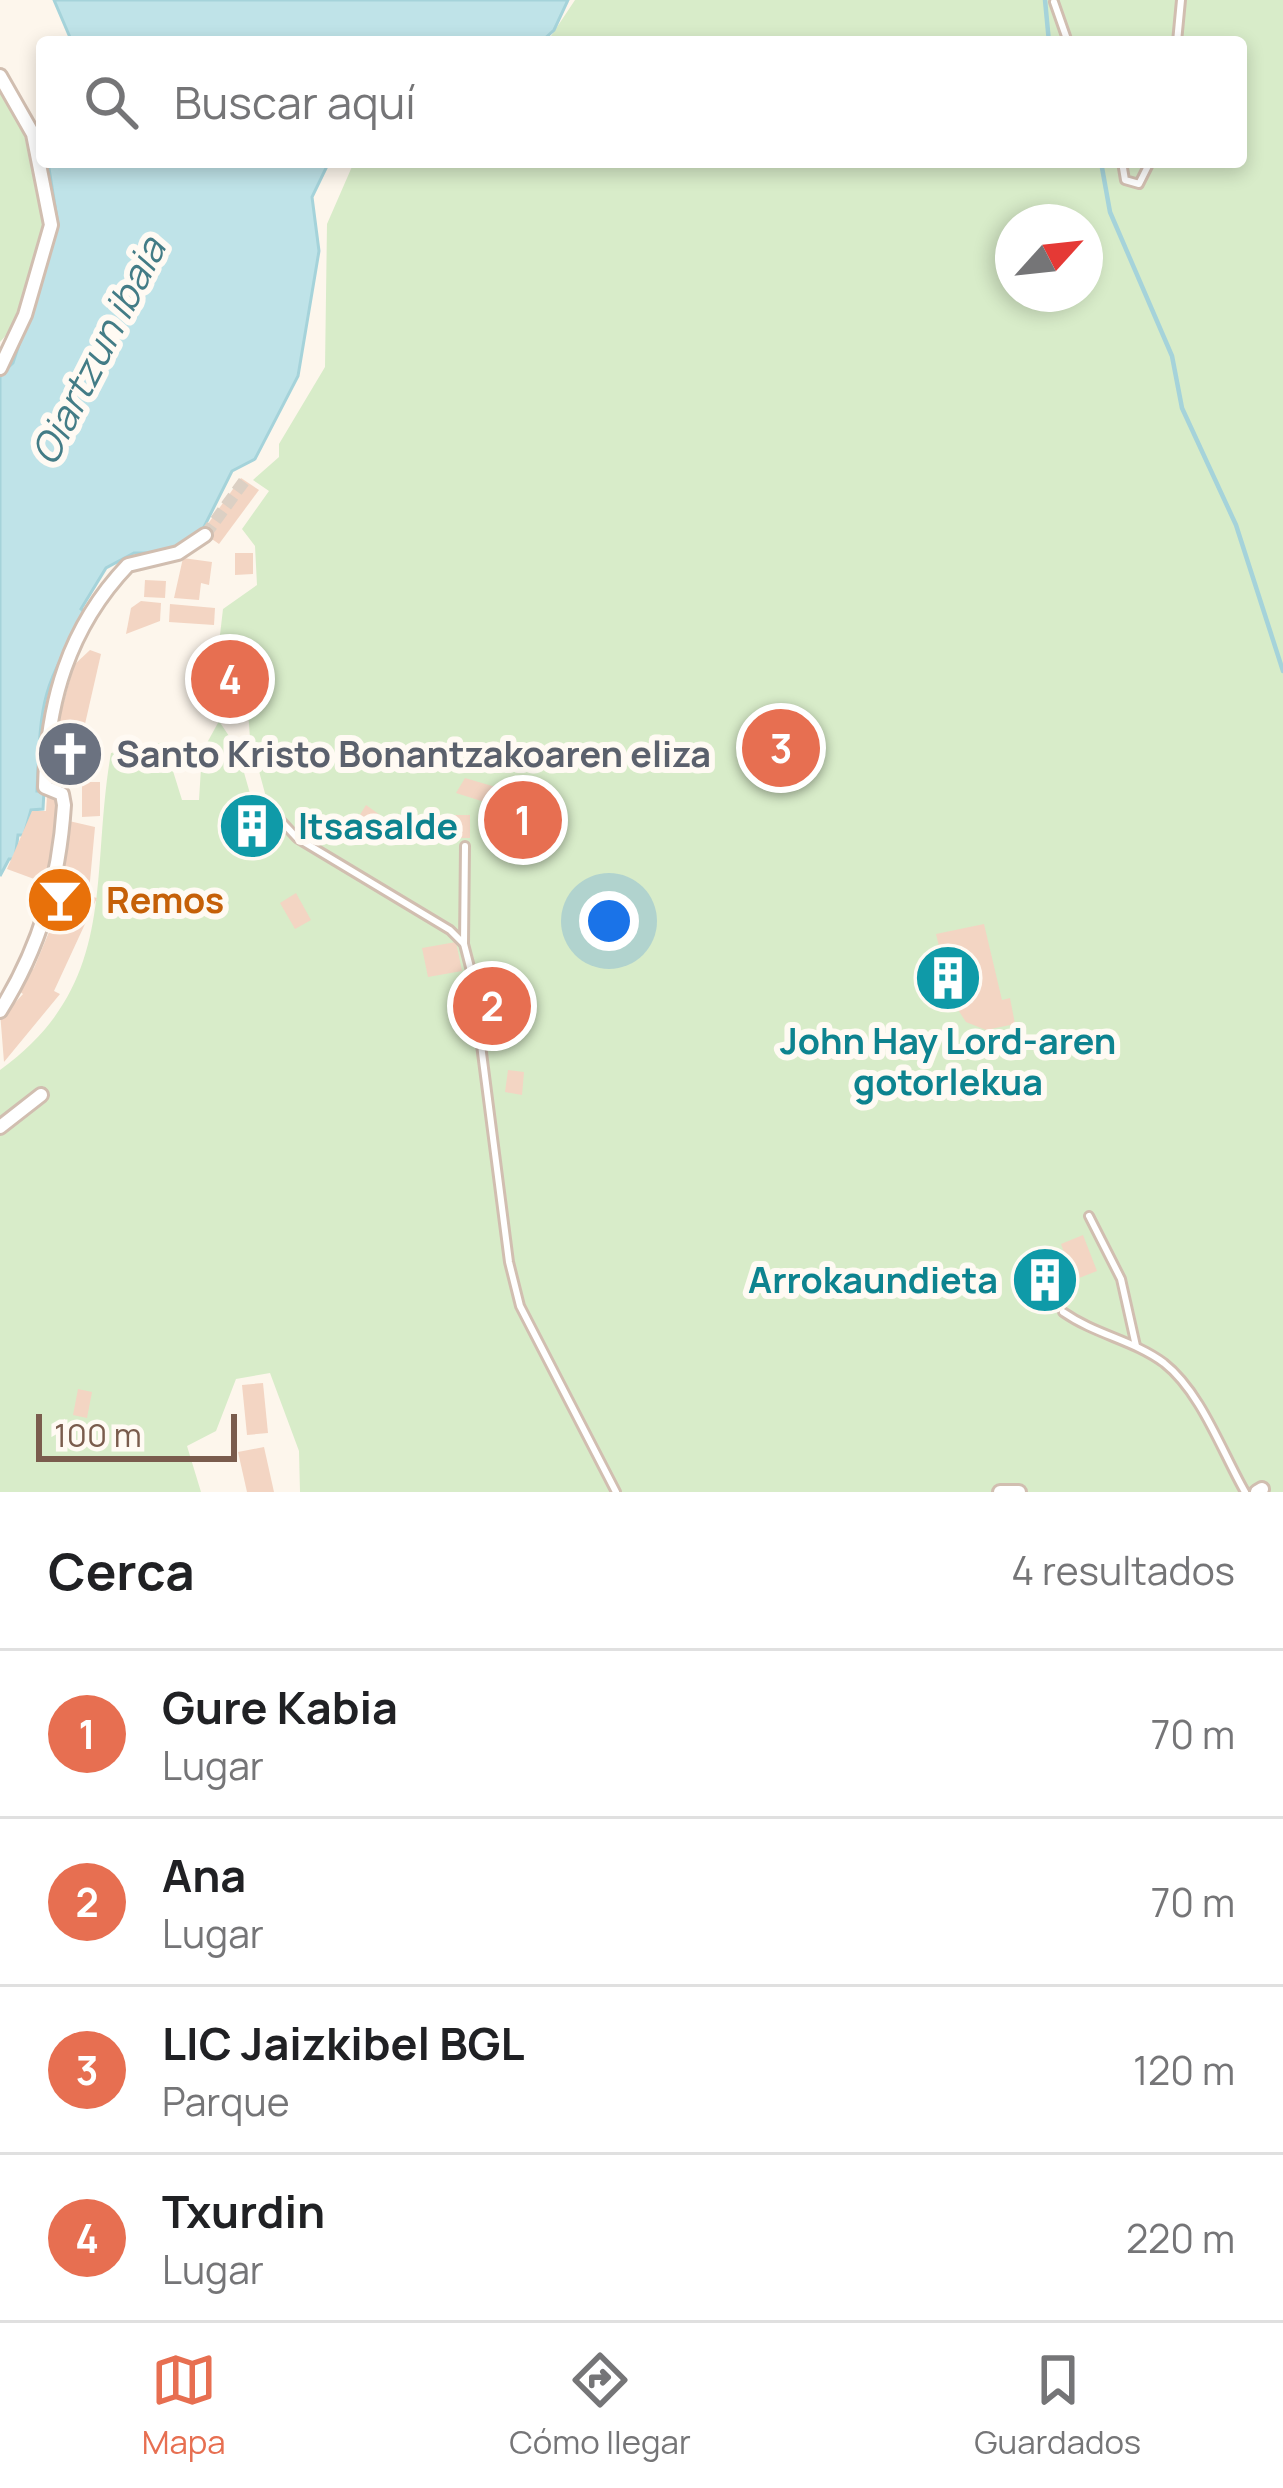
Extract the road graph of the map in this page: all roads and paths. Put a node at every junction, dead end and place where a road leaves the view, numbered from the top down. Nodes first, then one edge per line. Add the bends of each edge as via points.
1 (1181, 0) edge
2 (1054, 2) edge
3 (1066, 36) edge
4 (1178, 36) edge
5 (0, 76) edge
6 (36, 152) edge
7 (42, 168) edge
8 (1123, 168) edge
9 (1147, 168) edge
10 (0, 368) edge
11 (205, 535) tunnel mouth
12 (269, 808) dead end
13 (465, 846) dead end
14 (464, 944) junction
15 (0, 1011) edge
16 (41, 1095) dead end
17 (0, 1127) edge
18 (1089, 1216) dead end
19 (1063, 1312) dead end
20 (1136, 1346) junction
21 (616, 1492) edge
22 (1000, 1492) edge
23 (1019, 1492) edge
24 (1245, 1492) edge

1 - 4 lane
2 - 3 lane
5 - 6 street
7 - 10 street via 51,225
8 - 9 lane via 1125,180 1139,184
11 - 15 street via 178,553 128,565 54,689 45,787 62,794 64,805 54,887
12 - 14 lane via 297,838
13 - 14 lane
14 - 21 lane via 520,1306
16 - 17 street
18 - 20 lane via 1121,1279
19 - 20 lane
20 - 24 lane via 1184,1384
22 - 23 street

